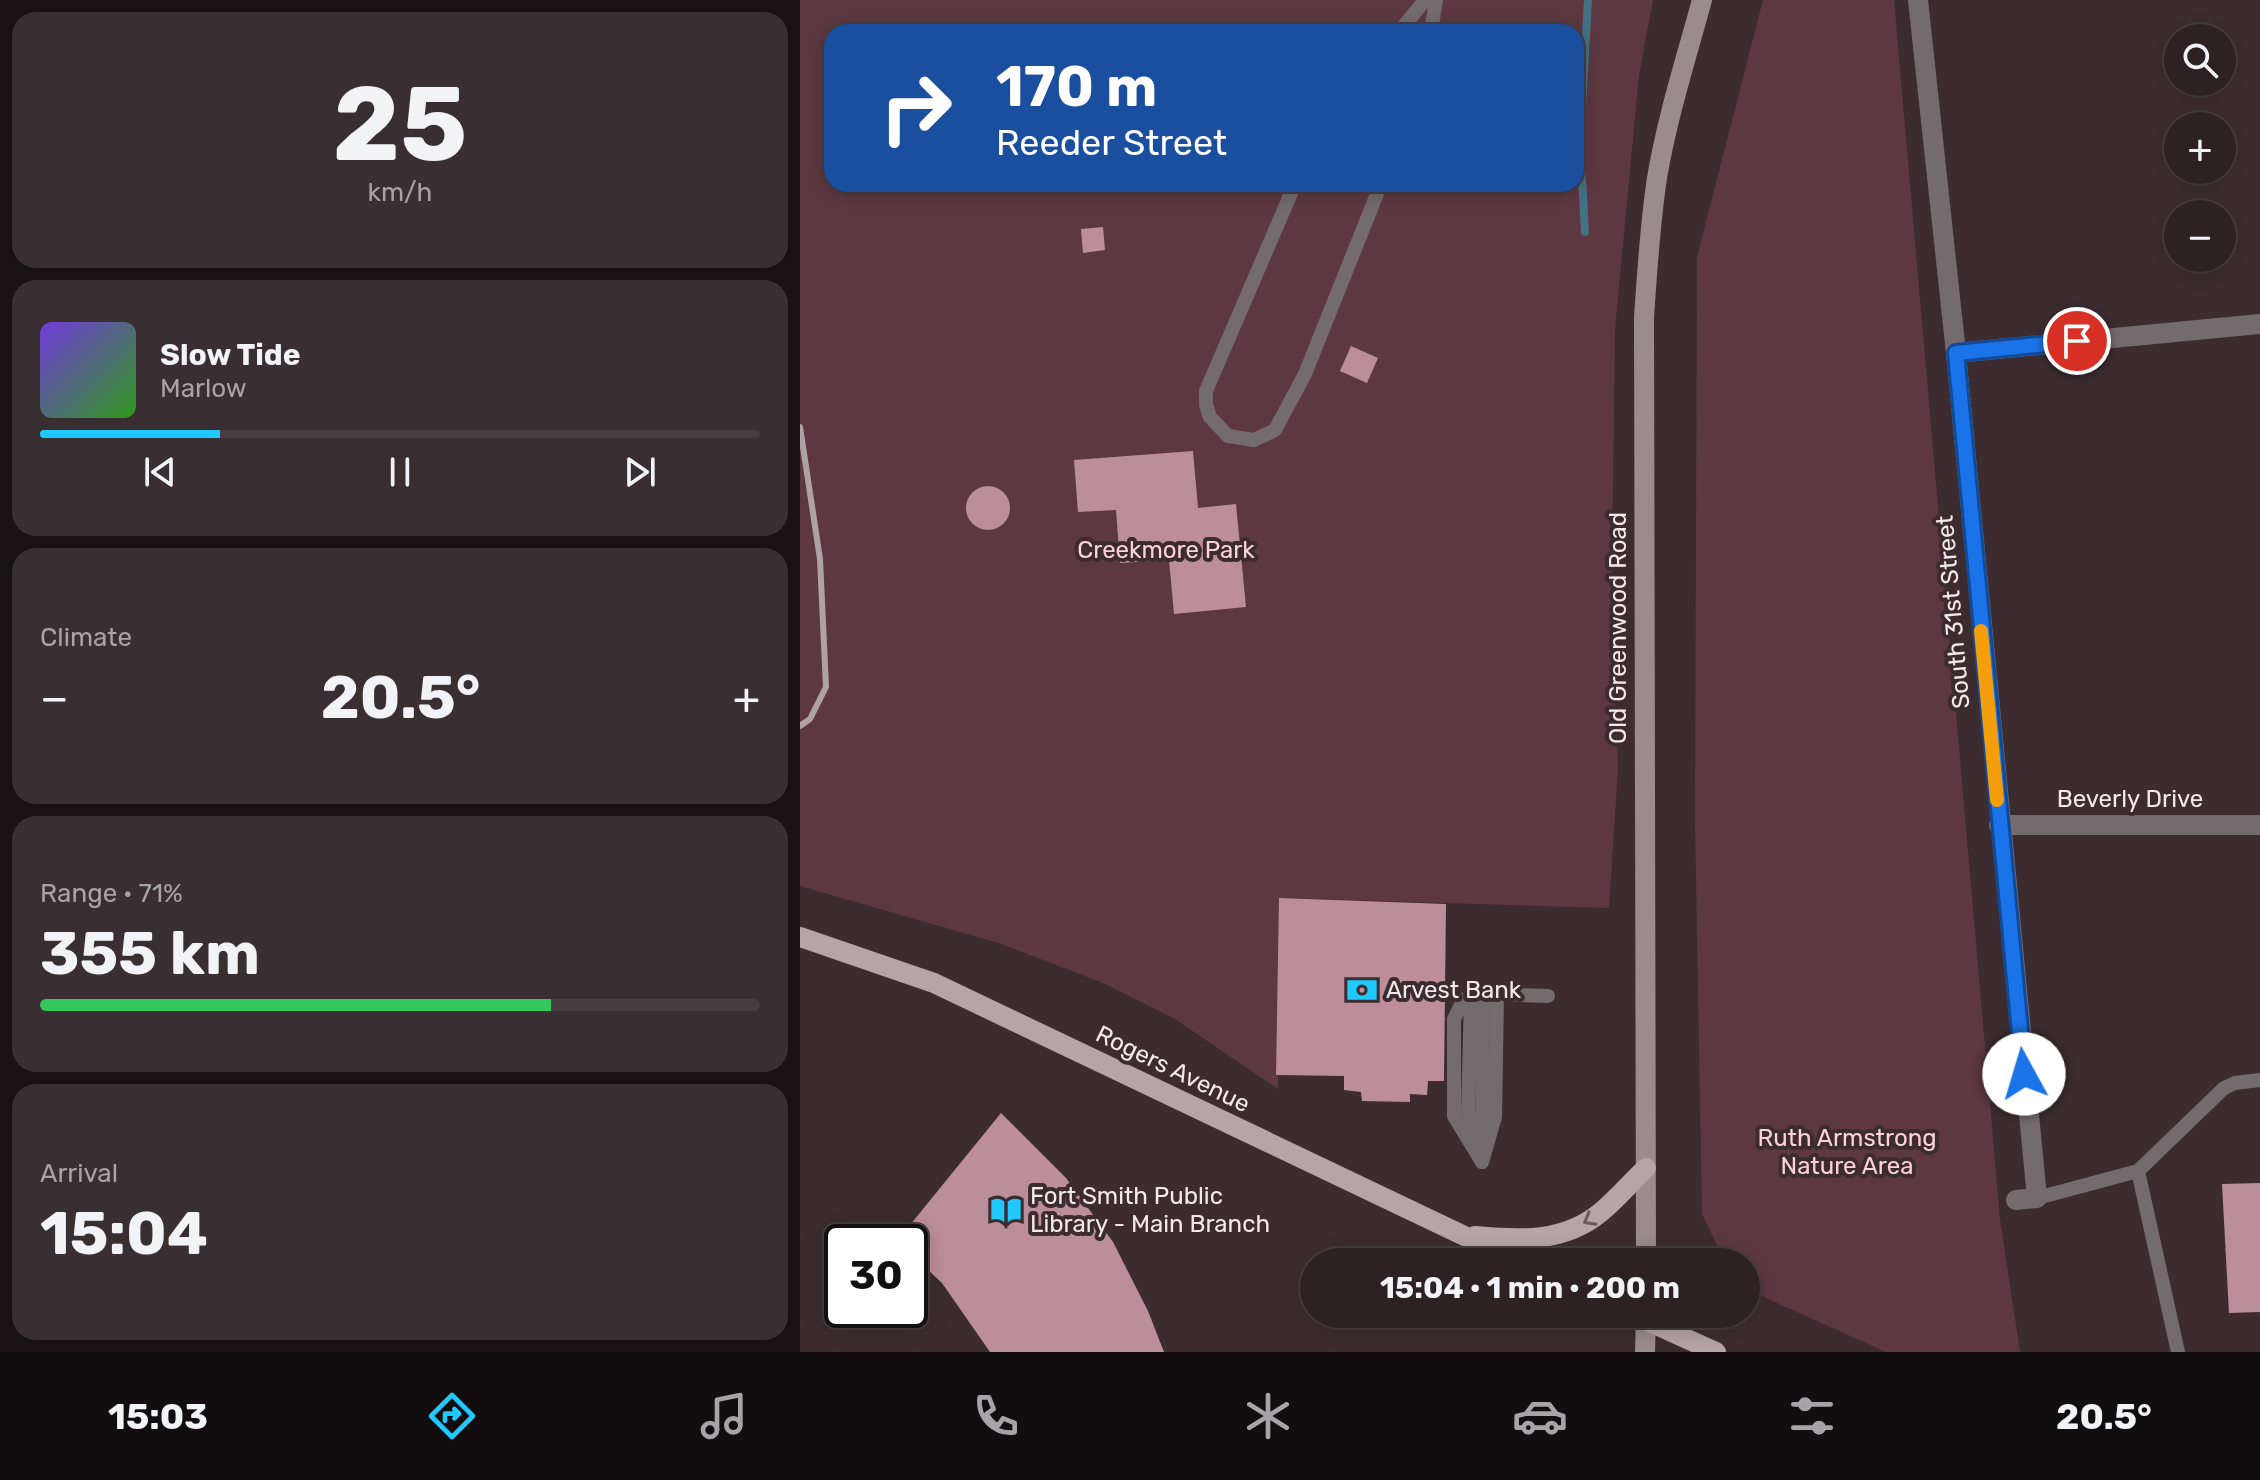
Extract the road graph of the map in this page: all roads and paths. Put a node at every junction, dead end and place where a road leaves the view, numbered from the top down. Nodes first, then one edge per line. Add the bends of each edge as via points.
1 (1425, 0) edge
2 (1436, 0) edge
3 (1702, 0) edge
4 (1918, 0) edge
5 (1406, 24) edge
6 (1432, 24) edge
7 (1292, 192) edge
8 (1378, 192) edge
9 (2260, 324) edge
10 (1956, 353) junction
11 (1999, 825) junction
12 (2260, 825) edge
13 (800, 937) edge
14 (1484, 996) junction
15 (1548, 996) dead end
16 (2260, 1080) edge
17 (1646, 1168) junction
18 (2138, 1171) junction
19 (2026, 1199) joint
20 (1460, 1235) junction
21 (1488, 1248) edge
22 (1646, 1248) edge
23 (1642, 1328) edge
24 (1666, 1328) edge
25 (1645, 1352) edge
26 (1716, 1352) edge
27 (2178, 1352) edge

1 - 5 lane
2 - 6 lane
3 - 17 main road, Old Greenwood Road via 1657,177 1644,318
4 - 10 street, South 31st Street
7 - 8 lane via 1206,391 1210,417 1228,436 1254,440 1275,430 1305,374
9 - 10 street
10 - 11 street, South 31st Street
11 - 12 street, Beverly Drive
11 - 19 street, South 31st Street
13 - 20 main road, Rogers Avenue via 934,983
14 - 14 lane via 1464,999 1454,1019 1454,1116 1482,1162
14 - 15 lane
16 - 18 lane via 2224,1088
17 -> 20 main road via 1600,1213 1563,1234 1520,1240
17 - 22 main road, Old Greenwood Road
18 - 19 lane
18 - 27 lane
20 - 21 main road, Rogers Avenue
23 - 25 main road
24 - 26 main road

